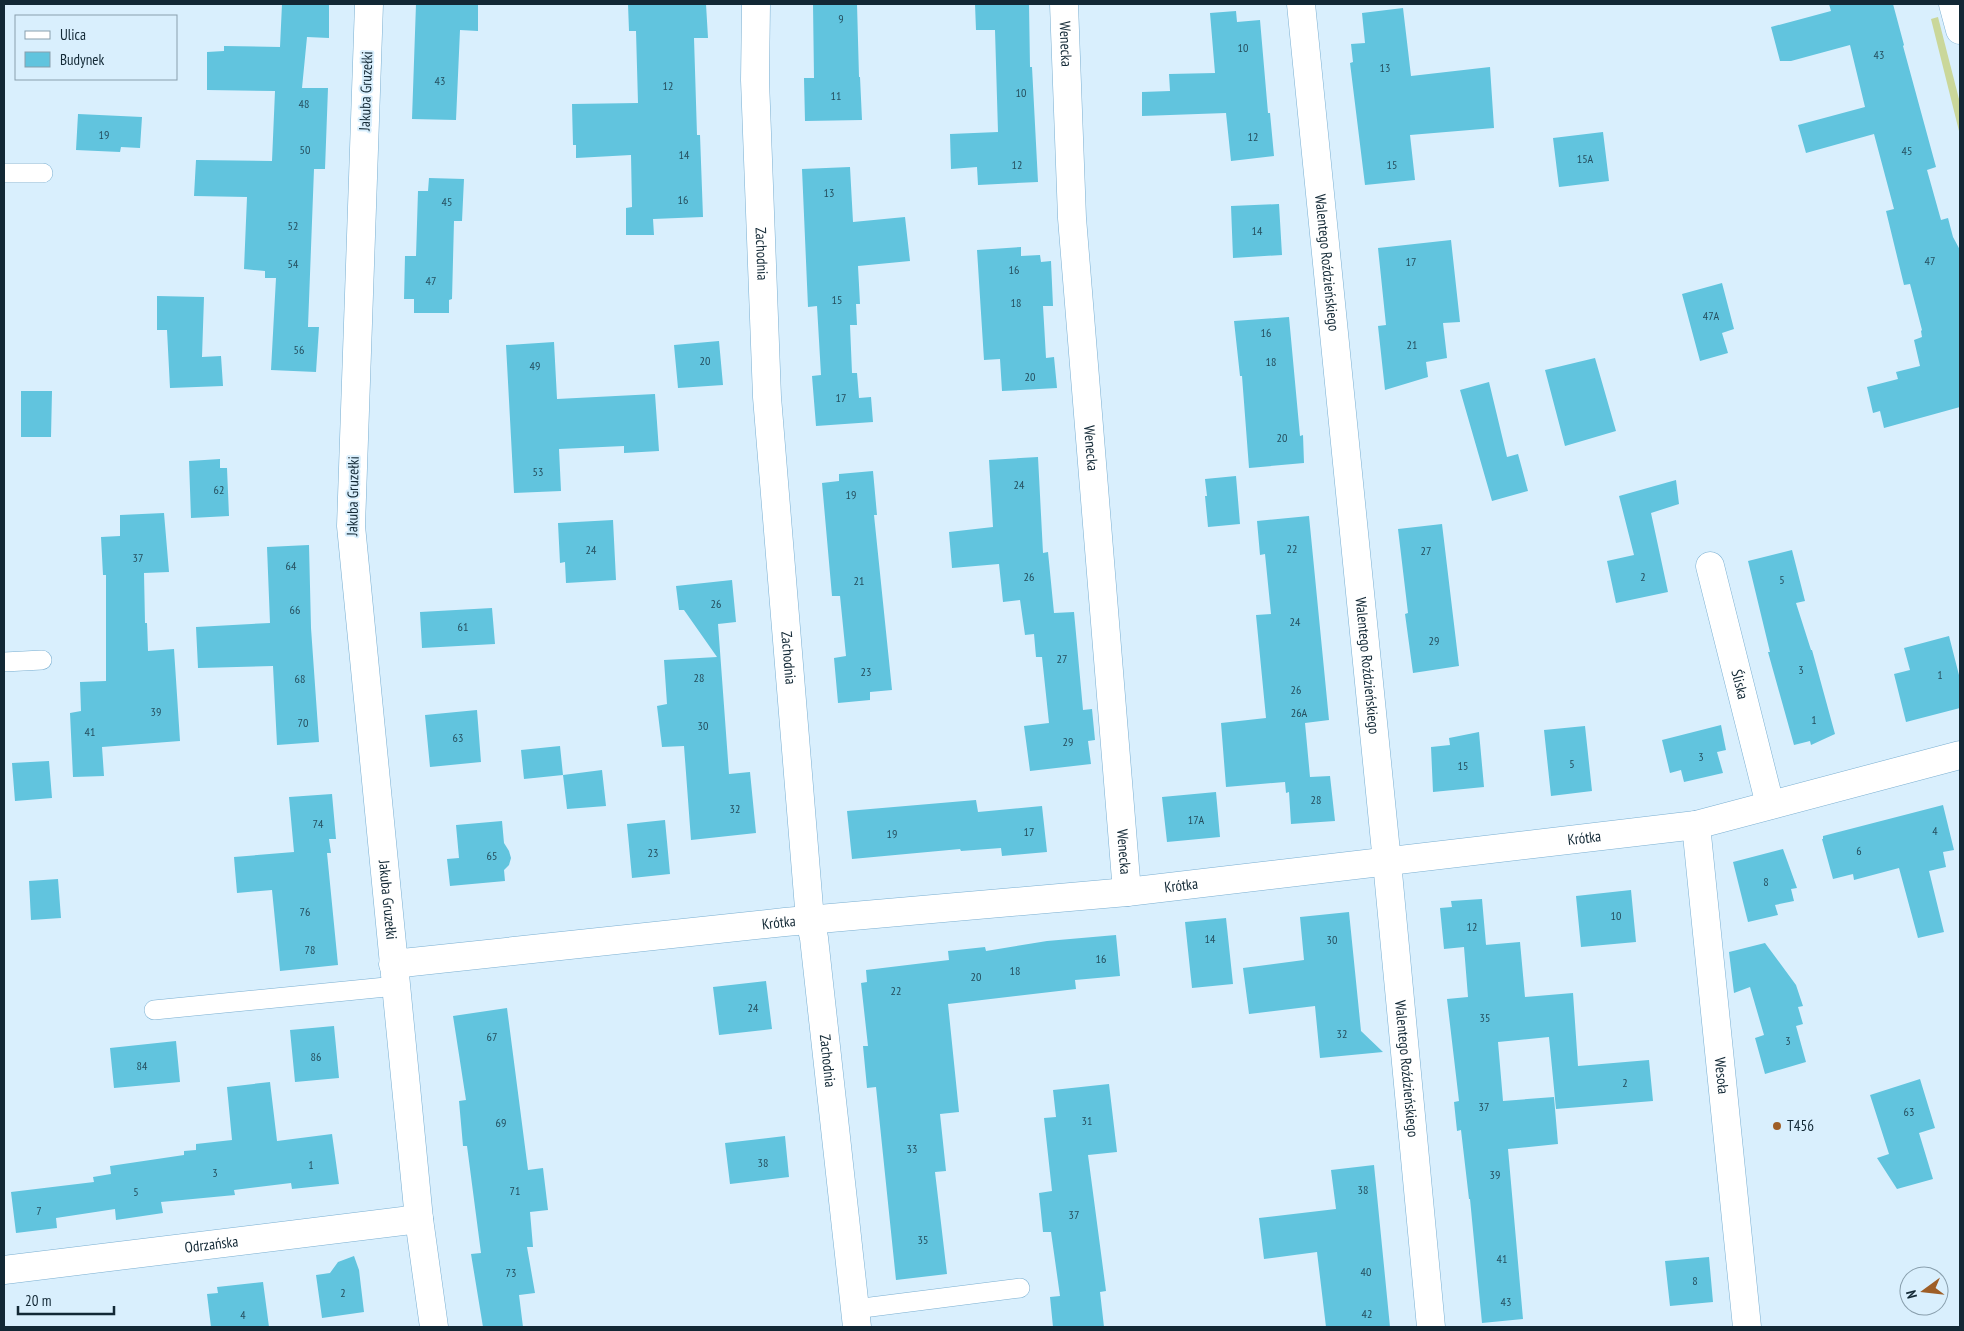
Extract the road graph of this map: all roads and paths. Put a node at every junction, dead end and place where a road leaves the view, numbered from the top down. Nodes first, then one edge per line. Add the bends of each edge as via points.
1 (369, 4) edge
2 (756, 4) edge
3 (1064, 4) edge
4 (1300, 4) edge
5 (1953, 4) edge
6 (1960, 30) edge
7 (4, 173) edge
8 (43, 174) dead end
9 (1710, 566) dead end
10 (42, 660) dead end
11 (4, 662) edge
12 (1960, 755) edge
13 (1770, 805) junction
14 (1696, 825) junction
15 (1387, 862) junction
16 (1128, 892) junction
17 (810, 920) junction
18 (395, 975) junction
19 (154, 1010) dead end
20 (419, 1219) junction
21 (4, 1270) edge
22 (1020, 1288) dead end
23 (856, 1318) edge
24 (434, 1327) edge
25 (1431, 1327) edge
26 (1747, 1327) edge

1 - 18 street, Jakuba Gruzełki via 351,526
2 - 17 street, Zachodnia via 754,80 767,397
3 - 16 street, Wenecka via 1072,218
4 - 15 street, Walentego Roździeńskiego
5 - 6 street
7 - 8 lane
9 - 13 street, Śliska
10 - 11 lane
12 - 13 street, Krótka
13 - 14 street, Krótka
14 - 15 street, Krótka
14 - 26 street, Wesoła
15 - 16 street, Krótka
15 - 25 street, Walentego Roździeńskiego
16 - 17 street, Krótka
17 - 18 street, Krótka
17 - 23 street, Zachodnia
18 - 19 lane
18 - 20 street, Jakuba Gruzełki
20 - 21 street, Odrzańska
20 - 24 street, Jakuba Gruzełki
22 - 23 lane, Zachodnia

